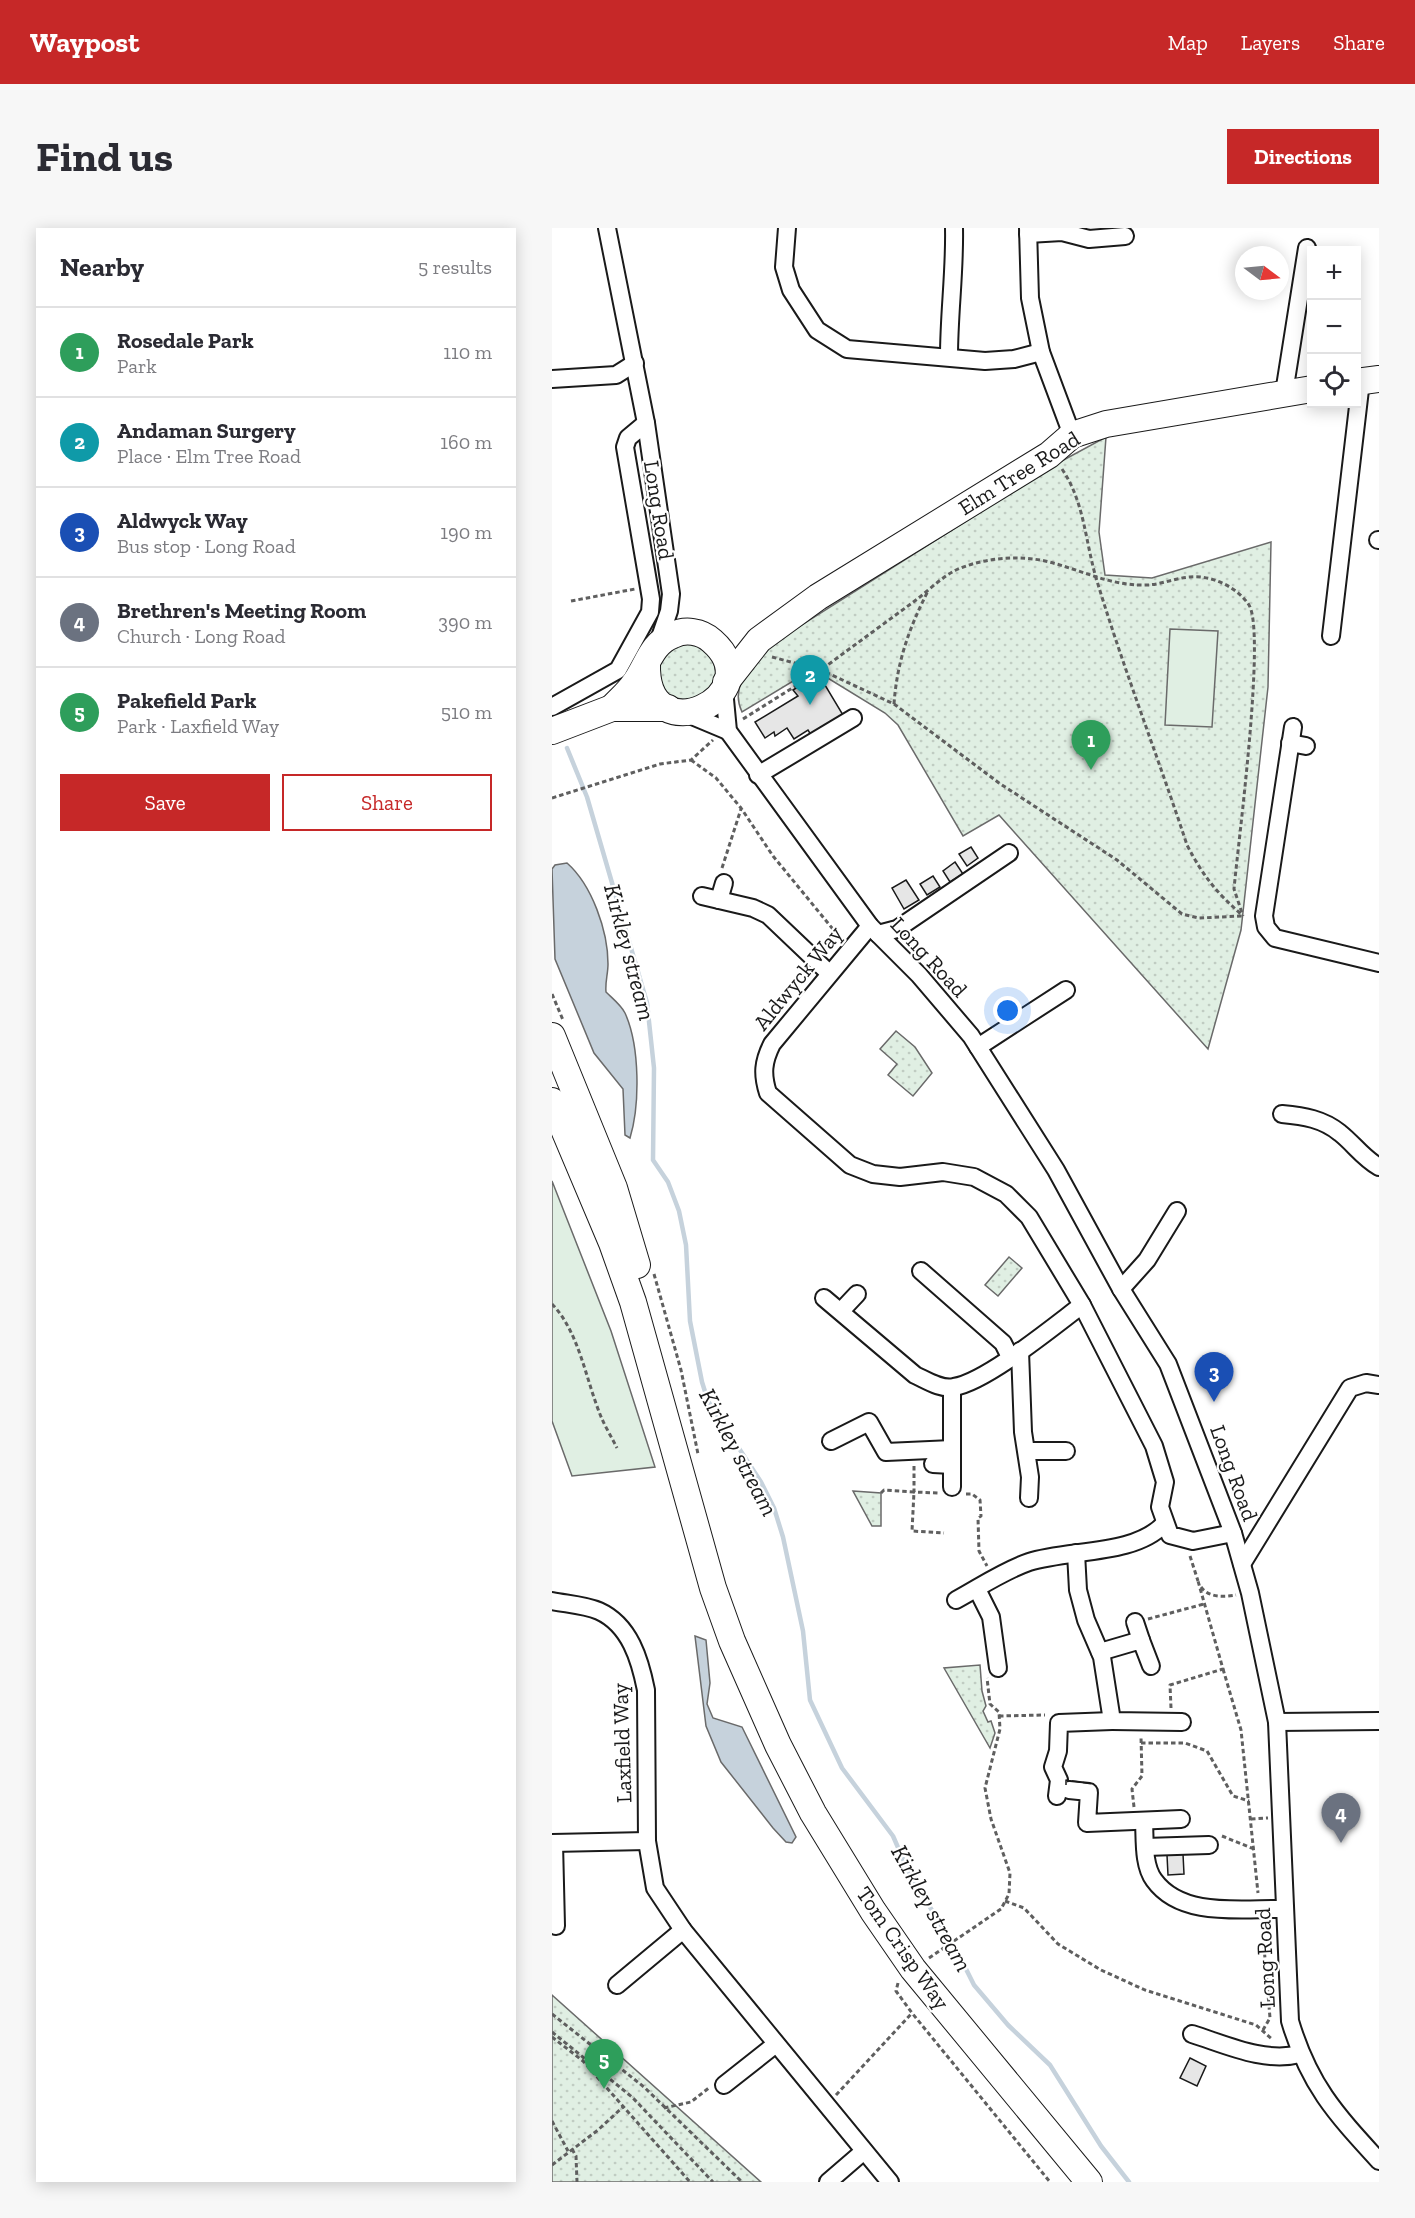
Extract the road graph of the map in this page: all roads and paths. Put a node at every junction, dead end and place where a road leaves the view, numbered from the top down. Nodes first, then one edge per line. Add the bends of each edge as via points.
1 (607, 228) edge
2 (787, 228) edge
3 (954, 228) edge
4 (1028, 231) edge
5 (1125, 236) dead end
6 (1306, 248) dead end
7 (1041, 352) junction
8 (949, 356) junction
9 (635, 363) junction
10 (552, 379) edge
11 (1366, 381) edge
12 (1307, 390) edge
13 (1284, 393) junction
14 (646, 423) junction
15 (1072, 435) junction
16 (1049, 454) junction
17 (1096, 579) junction
18 (648, 586) junction
19 (929, 590) junction
20 (671, 594) junction
21 (572, 601) dead end
22 (704, 635) junction
23 (1331, 636) dead end
24 (759, 640) junction
25 (651, 655) junction
26 (822, 670) junction
27 (725, 685) junction
28 (894, 704) junction
29 (552, 707) edge
30 (612, 708) junction
31 (676, 710) junction
32 (853, 718) dead end
33 (552, 731) edge
34 (728, 731) junction
35 (1296, 739) dead end
36 (691, 760) junction
37 (758, 775) junction
38 (552, 798) edge
39 (741, 808) junction
40 (1009, 853) dead end
41 (724, 883) dead end
42 (711, 898) junction
43 (1243, 916) junction
44 (1265, 920) junction
45 (874, 930) junction
46 (850, 949) junction
47 (1379, 963) edge
48 (829, 973) junction
49 (1066, 990) dead end
50 (552, 994) edge
51 (558, 1029) edge
52 (978, 1047) junction
53 (552, 1101) edge
54 (1282, 1114) dead end
55 (1379, 1167) edge
56 (1177, 1211) dead end
57 (652, 1267) dead end
58 (921, 1270) dead end
59 (1121, 1289) junction
60 (857, 1294) dead end
61 (824, 1298) dead end
62 (552, 1304) edge
63 (1082, 1305) junction
64 (841, 1311) junction
65 (1015, 1354) junction
66 (1379, 1385) edge
67 (952, 1388) junction
68 (831, 1441) dead end
69 (617, 1448) dead end
70 (914, 1450) junction
71 (1066, 1450) dead end
72 (1027, 1451) junction
73 (952, 1457) junction
74 (700, 1460) dead end
75 (933, 1464) dead end
76 (952, 1491) junction
77 (914, 1492) junction
78 (881, 1493) dead end
79 (1029, 1498) dead end
80 (1164, 1524) junction
81 (944, 1533) dead end
82 (1233, 1533) junction
83 (1185, 1540) junction
84 (1076, 1553) junction
85 (1242, 1564) junction
86 (993, 1578) junction
87 (1198, 1581) junction
88 (977, 1589) junction
89 (1250, 1593) junction
90 (552, 1600) edge
91 (956, 1600) dead end
92 (1204, 1604) junction
93 (1135, 1622) joint
94 (1141, 1640) junction
95 (1100, 1653) junction
96 (1151, 1666) dead end
97 (998, 1668) joint
98 (1223, 1669) junction
99 (755, 1690) junction
100 (1112, 1721) junction
101 (1379, 1721) edge
102 (1140, 1722) junction
103 (1176, 1722) joint
104 (1277, 1722) junction
105 (1141, 1743) junction
106 (1249, 1801) junction
107 (1181, 1819) dead end
108 (1134, 1821) junction
109 (647, 1841) junction
110 (553, 1843) edge
111 (1209, 1845) dead end
112 (1145, 1847) junction
113 (1005, 1901) junction
114 (1260, 1908) junction
115 (1285, 1909) junction
116 (556, 1926) dead end
117 (683, 1930) junction
118 (920, 1964) junction
119 (617, 1985) dead end
120 (912, 2013) junction
121 (552, 2014) edge
122 (1263, 2031) junction
123 (552, 2032) edge
124 (1192, 2034) dead end
125 (552, 2037) edge
126 (776, 2044) junction
127 (1294, 2055) junction
128 (724, 2085) joint
129 (826, 2105) junction
130 (624, 2106) junction
131 (664, 2108) junction
132 (552, 2121) edge
133 (570, 2150) junction
134 (864, 2151) junction
135 (1379, 2162) edge
136 (552, 2165) edge
137 (578, 2182) edge
138 (690, 2182) edge
139 (713, 2182) edge
140 (742, 2182) edge
141 (828, 2182) edge
142 (890, 2182) edge
143 (1050, 2182) edge
144 (1089, 2182) edge

1 - 9 street, Long Road
2 - 8 street via 784,267 791,290 816,330 847,349
3 - 8 street
4 - 5 street via 1062,232 1089,239
4 - 7 street via 1030,298
6 - 13 street
7 - 8 street via 985,361
7 - 15 street
9 - 10 street via 616,375
9 - 14 street, Long Road
11 - 23 street
12 - 13 highway, Elm Tree Road
13 - 15 highway, Elm Tree Road via 1106,424
14 - 18 street, Long Road via 628,438 625,447
14 - 20 street, Long Road
15 - 16 highway, Elm Tree Road
16 - 17 path via 1074,486
16 - 24 highway, Elm Tree Road via 818,597
17 - 19 path via 1045,561 1018,558 986,561 955,570
17 - 43 path via 1187,845 1203,877
17 - 43 path via 1147,586 1191,577 1214,580 1234,589 1250,606 1254,631 1253,708 1234,889
18 - 21 path
18 - 29 street, Long Road via 650,612 618,670
19 - 26 path
19 - 28 path via 901,652
20 - 22 street, Long Road via 678,609
20 - 25 street, Long Road via 665,628
22 - 24 highway via 730,643
22 - 25 highway via 676,633
22 - 27 highway via 724,657
24 - 26 path via 772,657
24 - 27 highway, Elm Tree Road
25 - 30 highway via 632,687
25 - 31 highway via 650,690
26 - 28 path
26 - 34 path
27 - 31 highway via 708,707
27 - 34 street, Long Road
28 - 43 path via 999,783 1118,860 1182,914 1200,918
30 - 31 highway
30 - 33 highway
31 - 34 street
32 - 37 street
34 - 36 path
34 - 37 street, Long Road
35 - 44 street
36 - 38 path via 660,764
36 - 39 path via 716,778
37 - 45 street, Long Road
39 - 42 path
39 - 46 path via 772,856
40 - 45 street via 897,928
41 - 42 street
42 - 48 street via 768,915
43 - 44 path
44 - 47 street via 1275,938
45 - 46 street, Aldwyck Way
45 - 52 street, Long Road via 919,975
46 - 48 street, Aldwyck Way
48 - 63 street, Aldwyck Way via 772,1044 763,1076 768,1093 850,1165 873,1174 900,1177 943,1172 974,1177 1006,1194 1029,1217
49 - 52 street
50 - 51 path
51 - 99 highway via 614,1188 665,1359 700,1517
52 - 59 street, Long Road via 1056,1170
53 - 99 highway via 633,1302 713,1588
54 - 55 street via 1322,1121
56 - 59 street via 1147,1260
57 - 74 path via 681,1370
58 - 65 street
59 - 82 street, Long Road via 1168,1364
60 - 64 street
61 - 64 street
62 - 69 path via 570,1331 602,1419
63 - 65 street
63 - 80 street, Aldwyck Way via 1154,1446 1165,1482 1160,1507
64 - 67 street via 915,1375
65 - 67 street
65 - 72 street
66 - 85 street via 1366,1383 1350,1388
67 - 73 street
68 - 70 street via 869,1422 886,1452
70 - 73 street
70 - 77 path
71 - 72 street
72 - 79 street
73 - 75 street
73 - 76 street
76 - 77 path
76 - 86 path via 972,1494 980,1500 979,1551
77 - 78 path
77 - 81 path via 912,1531
80 - 83 street via 1170,1535
80 - 84 street via 1156,1532 1122,1546
82 - 83 street
82 - 85 street, Long Road
83 - 87 path
84 - 86 street via 1058,1554
84 - 95 street via 1078,1590
85 - 89 street, Long Road
86 - 88 street
87 - 89 path via 1203,1591 1220,1597
87 - 92 path
88 - 91 street
88 - 97 street via 991,1617
89 - 104 street, Long Road
90 - 109 street, Laxfield Way via 598,1611 618,1624 641,1666 646,1690
92 - 93 path
92 - 98 path
93 - 94 street
94 - 95 street
94 - 96 street
95 - 100 street
97 - 113 path via 986,1666 990,1704 999,1712 1000,1729 985,1788 1010,1874
98 - 103 path via 1170,1685
98 - 106 path via 1241,1730
99 - 118 highway, Tom Crisp Way via 813,1813 873,1911
100 - 102 street
100 - 108 street via 1059,1723 1053,1767 1063,1793 1089,1791 1087,1823
101 - 104 street
102 - 103 street
102 - 105 path
104 - 115 street, Long Road
105 - 106 path via 1185,1743 1208,1751 1233,1796
105 - 108 path via 1143,1776 1132,1789
106 - 114 path
107 - 108 street
108 - 112 street
109 - 110 street
109 - 117 street, Laxfield Way via 655,1888
110 - 116 street
111 - 112 street
112 - 114 street via 1154,1880 1172,1896 1206,1908
113 - 118 path via 1001,1909
113 - 122 path via 1024,1908 1058,1944 1101,1970 1144,1990 1256,2025
114 - 115 street
114 - 122 path via 1270,2018
115 - 127 street, Long Road
117 - 119 street
117 - 126 street, Laxfield Way
118 - 120 path via 899,1980 896,1991
118 - 144 highway, Tom Crisp Way
120 - 129 path
120 - 143 path
121 - 131 path via 636,2080
122 - 127 path
123 - 139 path via 632,2097
124 - 127 street via 1263,2056
125 - 130 path via 583,2061
126 - 128 street
126 - 129 street, Laxfield Way
127 - 135 street, Long Road via 1333,2111
128 - 131 path via 717,2082 691,2102
129 - 134 street, Laxfield Way
130 - 133 path
130 - 138 path
131 - 140 path
132 - 133 path
133 - 136 path
133 - 137 path via 576,2156
134 - 141 street
134 - 142 street, Laxfield Way

